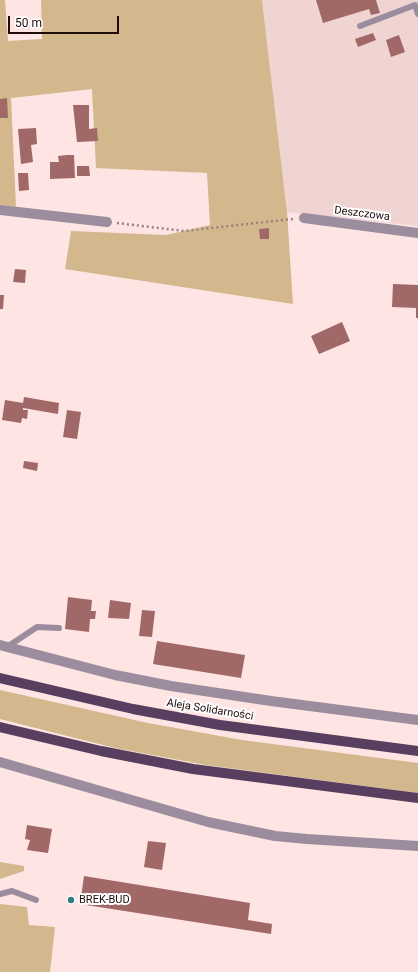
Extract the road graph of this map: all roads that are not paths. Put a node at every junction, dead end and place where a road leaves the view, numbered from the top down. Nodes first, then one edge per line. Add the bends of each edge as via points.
1 (414, 3) edge
2 (418, 14) edge
3 (360, 26) dead end
4 (0, 210) edge
5 (304, 218) road end
6 (107, 222) road end
7 (418, 233) edge
8 (59, 628) dead end
9 (4, 646) edge
10 (0, 678) edge
11 (418, 720) edge
12 (0, 727) edge
13 (418, 751) edge
14 (0, 762) edge
15 (418, 798) edge
16 (418, 846) edge
17 (0, 894) edge
18 (36, 900) dead end

1 - 2 lane
1 - 3 lane
4 - 6 street
5 - 7 street, Deszczowa
8 - 9 lane via 36,627
9 - 11 street via 115,675 171,686
10 - 13 main road, Aleja Solidarności via 133,709 220,725
12 - 15 main road via 88,748 193,768
14 - 16 street via 208,822 307,839
17 - 18 lane via 12,891

